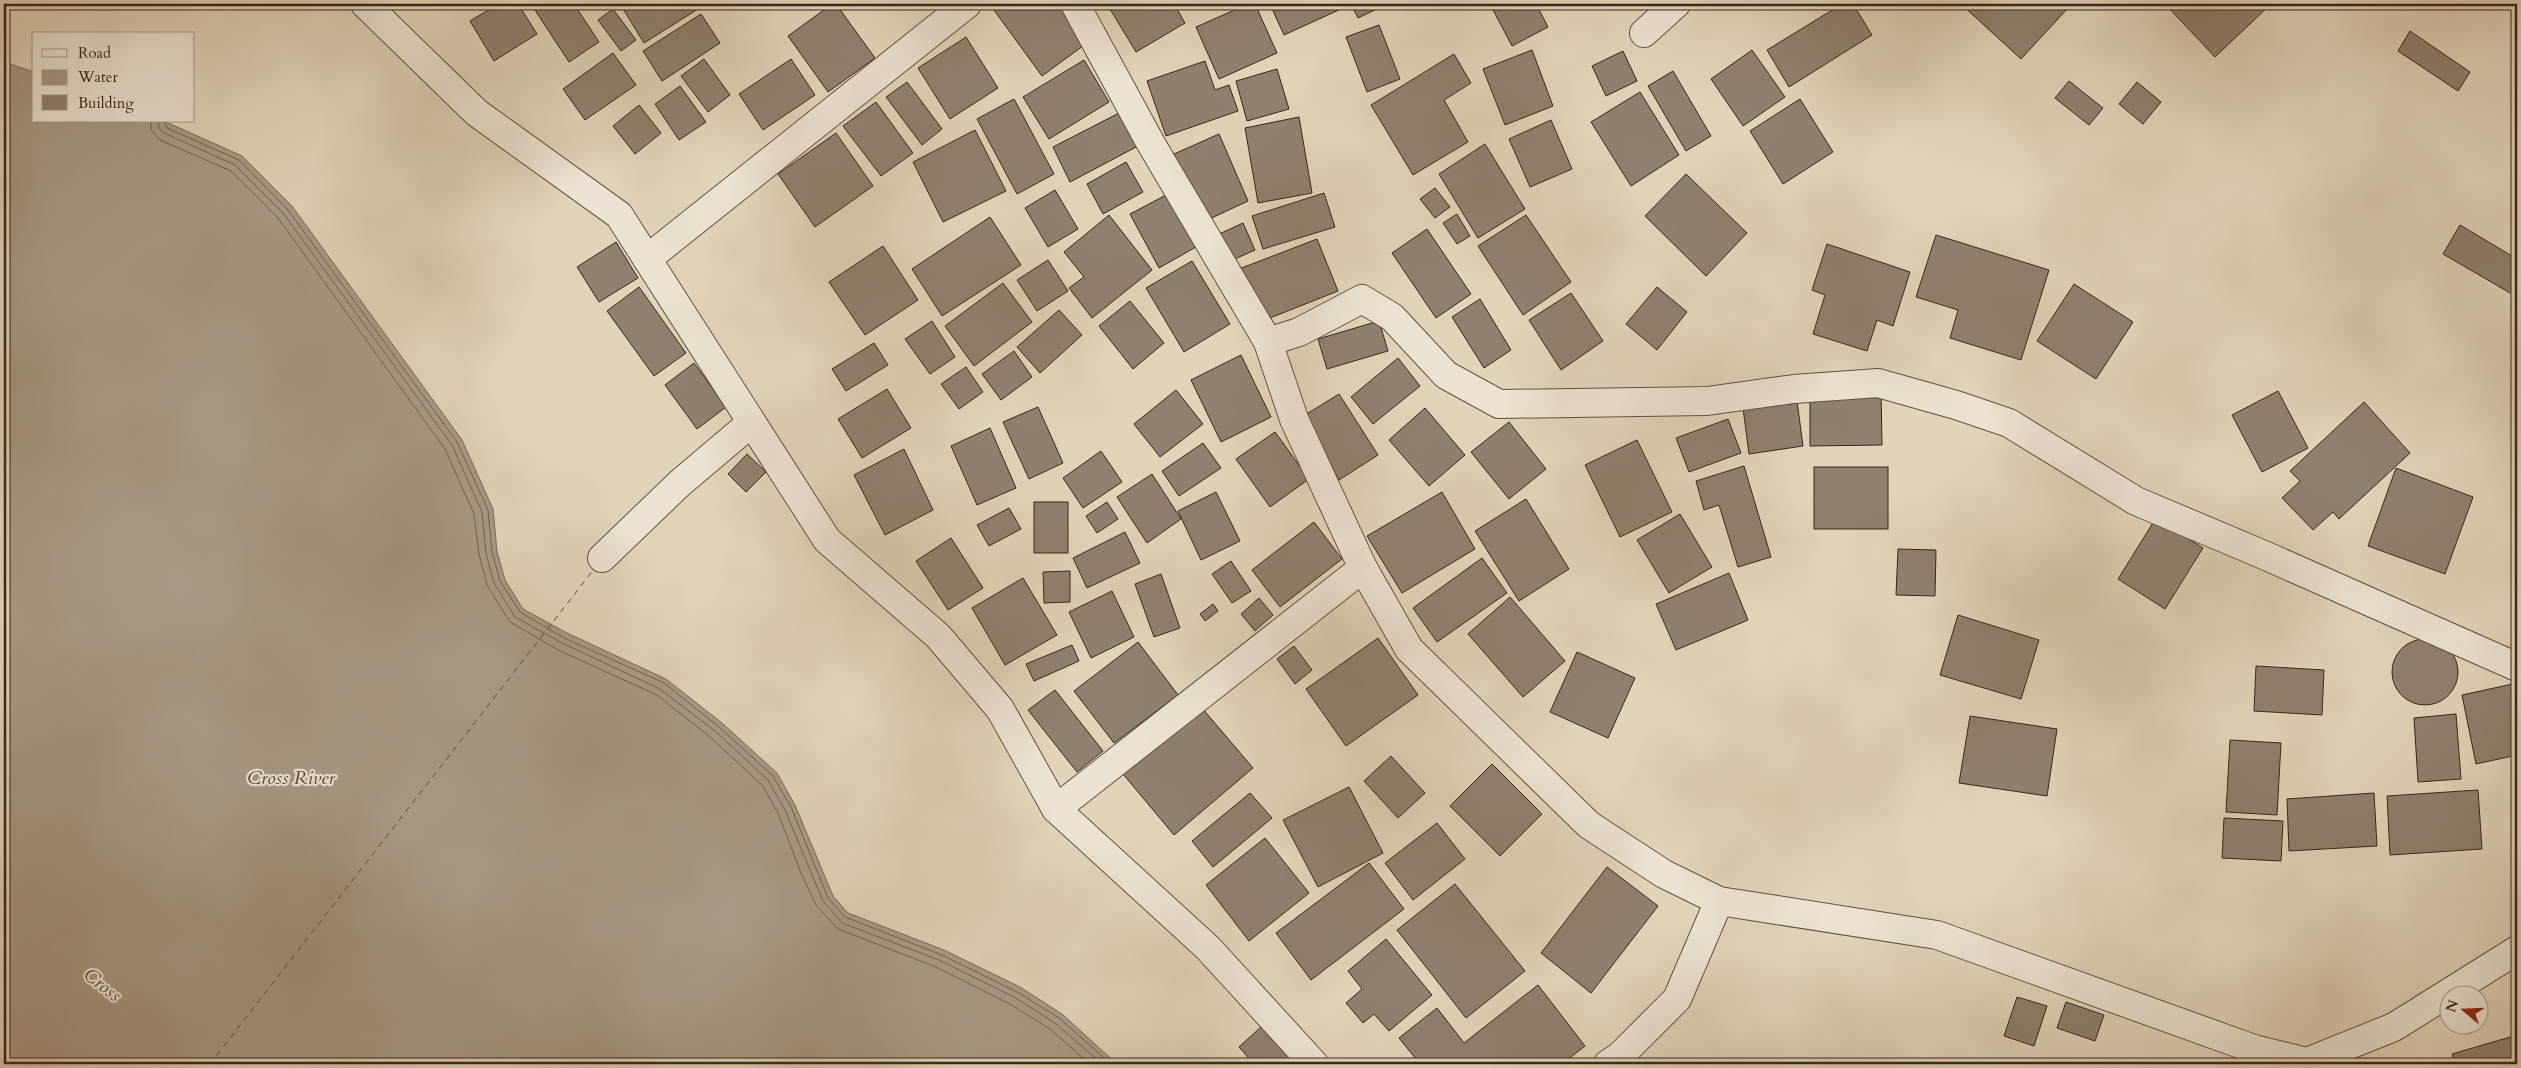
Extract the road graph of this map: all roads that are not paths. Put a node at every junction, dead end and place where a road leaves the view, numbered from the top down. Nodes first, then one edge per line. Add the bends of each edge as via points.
1 (365, 4) edge
2 (967, 4) edge
3 (1075, 4) edge
4 (1676, 4) edge
5 (1644, 33) dead end
6 (647, 259) junction
7 (1268, 342) junction
8 (751, 424) junction
9 (602, 558) dead end
10 (1363, 568) junction
11 (2517, 667) edge
12 (1056, 809) junction
13 (1719, 901) junction
14 (2517, 950) edge
15 (1314, 1064) edge
16 (1608, 1064) edge

1 - 6 street via 477,113 619,215
2 - 6 street
3 - 7 street via 1150,142
4 - 5 street
6 - 8 street
7 - 10 street via 1294,419
7 - 11 street via 1299,332 1362,299 1392,317 1446,375 1500,404 1707,401 1794,389 1878,383 1956,404 2009,423 2136,501
8 - 9 street via 680,483
8 - 12 street via 827,540 938,636 1000,709
10 - 12 street
10 - 13 street via 1409,649 1589,825 1664,874
12 - 15 street via 1208,948
13 - 14 street via 1937,935 2254,1048 2307,1062 2394,1027
13 - 16 street via 1677,999

